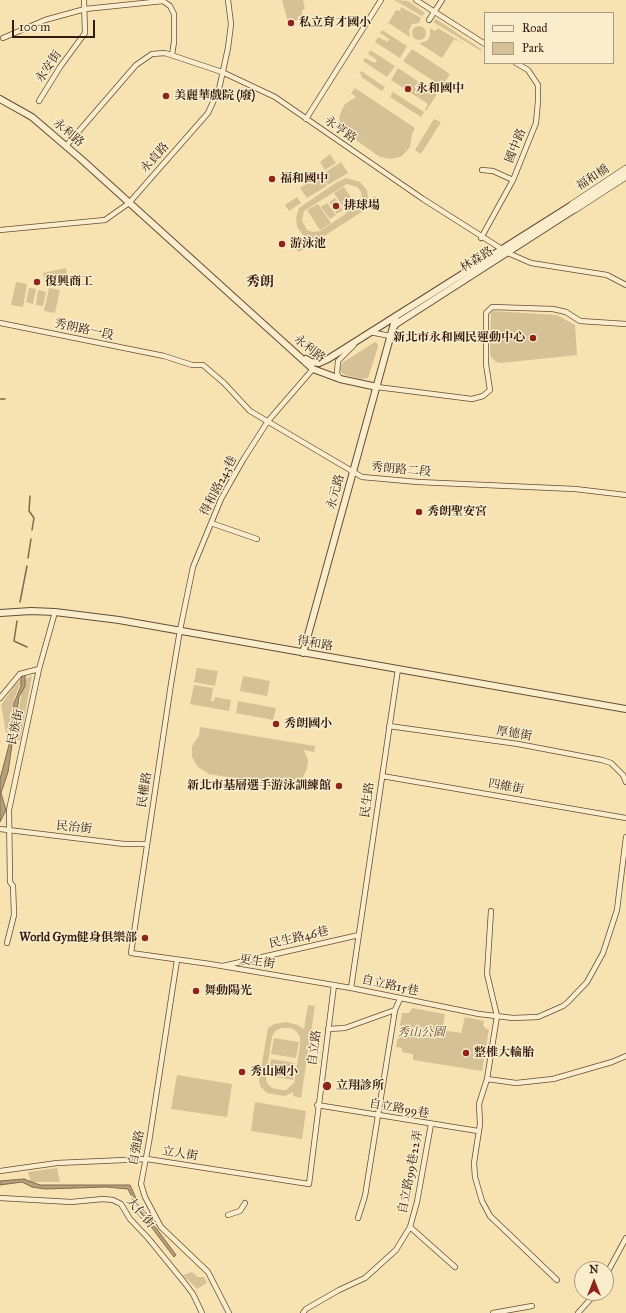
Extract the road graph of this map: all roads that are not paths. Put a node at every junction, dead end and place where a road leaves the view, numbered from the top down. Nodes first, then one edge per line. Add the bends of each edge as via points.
1 (84, 0) edge
2 (228, 0) edge
3 (381, 0) edge
4 (416, 0) edge
5 (442, 0) edge
6 (85, 10) junction
7 (436, 12) junction
8 (429, 20) dead end
9 (3, 38) dead end
10 (484, 43) edge
11 (172, 56) junction
12 (518, 64) edge
13 (222, 72) junction
14 (0, 99) edge
15 (39, 100) dead end
16 (306, 118) junction
17 (66, 146) junction
18 (626, 169) edge
19 (482, 170) dead end
20 (626, 176) edge
21 (513, 180) junction
22 (129, 203) junction
23 (574, 207) junction
24 (0, 230) edge
25 (482, 238) junction
26 (502, 250) junction
27 (508, 253) junction
28 (626, 285) edge
29 (396, 316) junction
30 (0, 323) edge
31 (626, 324) edge
32 (370, 332) junction
33 (391, 333) junction
34 (364, 336) junction
35 (293, 352) junction
36 (164, 356) joint
37 (313, 369) junction
38 (340, 379) junction
39 (377, 387) junction
40 (268, 421) junction
41 (353, 472) junction
42 (626, 495) edge
43 (211, 523) junction
44 (256, 539) dead end
45 (55, 612) junction
46 (0, 613) edge
47 (180, 630) junction
48 (303, 652) junction
49 (39, 669) junction
50 (398, 669) junction
51 (0, 698) edge
52 (626, 709) edge
53 (389, 726) junction
54 (382, 776) junction
55 (626, 782) edge
56 (626, 818) edge
57 (0, 829) edge
58 (9, 831) junction
59 (626, 837) edge
60 (147, 844) junction
61 (491, 911) dead end
62 (359, 934) junction
63 (7, 943) dead end
64 (131, 953) joint
65 (177, 960) junction
66 (220, 966) junction
67 (334, 985) junction
68 (351, 988) junction
69 (400, 999) junction
70 (395, 1010) junction
71 (497, 1016) junction
72 (328, 1029) junction
73 (626, 1056) edge
74 (487, 1079) junction
75 (317, 1105) junction
76 (378, 1115) junction
77 (431, 1124) junction
78 (478, 1131) junction
79 (147, 1159) junction
80 (0, 1171) edge
81 (309, 1184) joint
82 (0, 1198) edge
83 (245, 1203) dead end
84 (228, 1215) dead end
85 (358, 1218) dead end
86 (410, 1227) junction
87 (626, 1238) edge
88 (614, 1261) edge
89 (455, 1267) dead end
90 (557, 1280) dead end
91 (589, 1301) edge
92 (532, 1306) dead end
93 (202, 1313) edge
94 (229, 1313) edge
95 (303, 1313) edge
96 (493, 1313) edge
97 (578, 1313) edge

1 - 6 street, 永安街
2 - 13 street, 永貞路 via 231,24
3 - 16 street
4 - 7 street
5 - 7 street
6 - 9 street via 45,20
6 - 11 street via 163,1 170,6 174,14
6 - 15 street, 永安街 via 85,33
7 - 8 street
7 - 10 street
11 - 13 street, 永亨路
11 - 17 street, 永亨路 via 165,53 152,54 144,58
12 - 21 street, 國中路 via 528,70 538,85 538,101 536,123
13 - 16 street, 永亨路 via 275,97
13 - 22 street, 永貞路 via 208,113
14 - 17 street, 永利路 via 32,117
16 - 25 street, 永亨路
17 - 22 street, 永利路
18 - 23 main road, 福和橋
19 - 21 street via 493,171
20 - 23 main road, 福和橋
21 - 25 street, 國中路
22 - 24 street, 永貞路 via 105,220
22 - 35 street, 永利路
23 - 26 street, 林森路
23 - 27 street, 林森路
25 - 26 street, 永亨路
26 - 27 street, 永亨路
26 - 29 street, 林森路
27 - 28 street, 永亨路 via 531,263 607,275
27 - 33 street, 林森路 via 396,324
29 - 32 street, 林森路
29 - 33 street
30 - 36 street, 秀朗路一段
31 - 39 street, 永利路 via 580,321 566,312 553,309 492,307 486,313 486,364 490,390 484,396 472,398
32 - 33 street
32 - 34 street, 林森路
33 - 39 street, 永元路
34 - 35 street via 319,363 311,362
34 - 38 street via 338,362 336,373
35 - 37 street, 永利路
36 - 40 street, 秀朗路二段 via 192,365 203,365 224,382 250,410
37 - 38 street, 永利路
37 - 40 street, 得和路243巷
38 - 39 street, 永利路
39 - 41 street, 永元路
40 - 41 street, 秀朗路二段
40 - 43 street, 得和路243巷 via 228,485
41 - 42 street, 秀朗路二段 via 362,477 406,481 574,489
41 - 48 street, 永元路
43 - 44 street
43 - 47 street, 得和路243巷 via 193,567
45 - 46 street, 得和路
45 - 47 street, 得和路
45 - 49 street, 民族街
47 - 48 street, 得和路
47 - 60 street, 民權路
48 - 50 street, 得和路
49 - 51 street via 20,674
49 - 58 street, 民族街 via 9,810
50 - 52 street, 得和路
50 - 53 street, 民生路
53 - 54 street, 民生路
53 - 55 street, 厚德街 via 518,744 602,760 611,763
54 - 56 street, 四維街
54 - 62 street, 民生路
57 - 58 street, 民治街
58 - 60 street, 民治街 via 124,844
58 - 63 street, 民族街 via 10,882 13,886 14,915
59 - 71 street, 自立路15巷 via 617,910 603,953 587,982 563,1006 542,1015 512,1018
60 - 64 street, 民權路
61 - 71 street via 489,986
62 - 66 street, 民生路46巷
62 - 68 street
64 - 65 street, 更生街
65 - 66 street, 更生街
65 - 79 street, 自強路
66 - 67 street, 更生街
67 - 68 street
67 - 72 street, 自立路
68 - 69 street, 自立路15巷
69 - 70 street
69 - 71 street, 自立路15巷
70 - 72 street via 344,1028
70 - 76 street
71 - 74 street
72 - 75 street, 自立路
73 - 74 street via 553,1079 516,1083
74 - 78 street via 479,1104
75 - 76 street, 自立路99巷
75 - 81 street, 自立路
76 - 77 street, 自立路99巷
76 - 85 street via 365,1196
77 - 78 street, 自立路99巷
77 - 86 street, 自立路99巷22弄
78 - 90 street via 474,1163 482,1201 490,1216
79 - 80 street, 立人街 via 57,1163
79 - 81 street, 立人街
79 - 94 street, 自強路 via 141,1184 151,1209 161,1227 208,1272
82 - 93 street, 大仁街 via 71,1202 103,1199 121,1204 130,1219 193,1294
83 - 84 street via 240,1211
86 - 89 street
86 - 95 street, 自立路99巷22弄 via 396,1250 365,1278 339,1290
87 - 88 street
91 - 97 street
92 - 96 street

